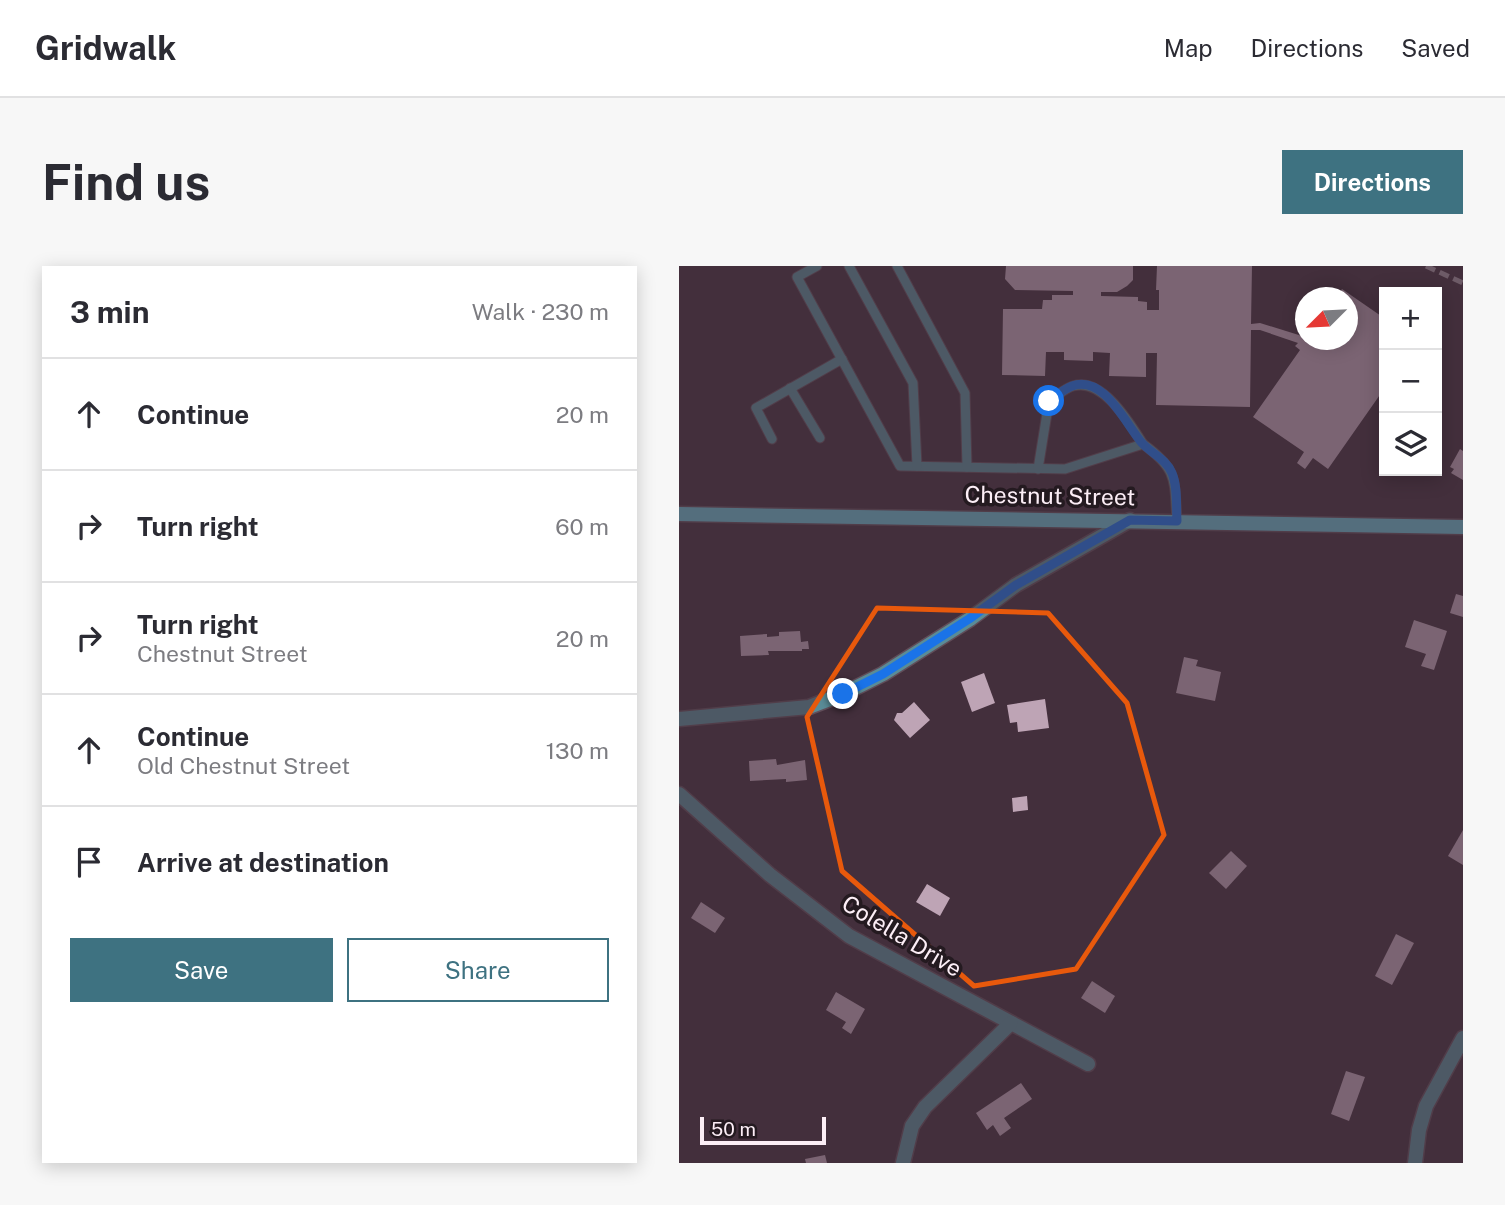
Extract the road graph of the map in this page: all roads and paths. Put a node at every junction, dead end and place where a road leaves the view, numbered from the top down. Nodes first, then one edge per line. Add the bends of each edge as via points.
1 (817, 266) edge
2 (849, 266) edge
3 (897, 266) edge
4 (842, 359) junction
5 (790, 388) junction
6 (820, 438) dead end
7 (772, 439) dead end
8 (1143, 444) junction
9 (917, 466) junction
10 (967, 467) junction
11 (1038, 469) junction
12 (679, 514) edge
13 (1130, 520) junction
14 (1177, 521) junction
15 (1463, 527) edge
16 (679, 719) edge
17 (679, 794) edge
18 (1011, 1023) junction
19 (1463, 1038) edge
20 (1088, 1064) dead end
21 (903, 1163) edge
22 (1415, 1163) edge

1 - 4 lane via 797,277
2 - 9 lane via 913,383
3 - 10 lane via 965,393
4 - 5 lane
4 - 9 lane via 900,466
5 - 6 lane
5 - 7 lane via 755,408
8 - 11 lane via 1065,470
8 - 11 lane via 1101,391 1087,385 1071,386 1049,401
8 - 14 lane via 1174,477
9 - 10 lane
10 - 11 lane
12 - 13 main road, Chestnut Street
13 - 14 main road, Chestnut Street
13 - 16 street via 1016,585 883,674 843,694 809,707
14 - 15 main road, Chestnut Street
17 - 18 street, Colella Drive via 770,876 849,936
18 - 20 street, Colella Drive
18 - 21 street via 925,1107 912,1126
19 - 22 street via 1426,1106

